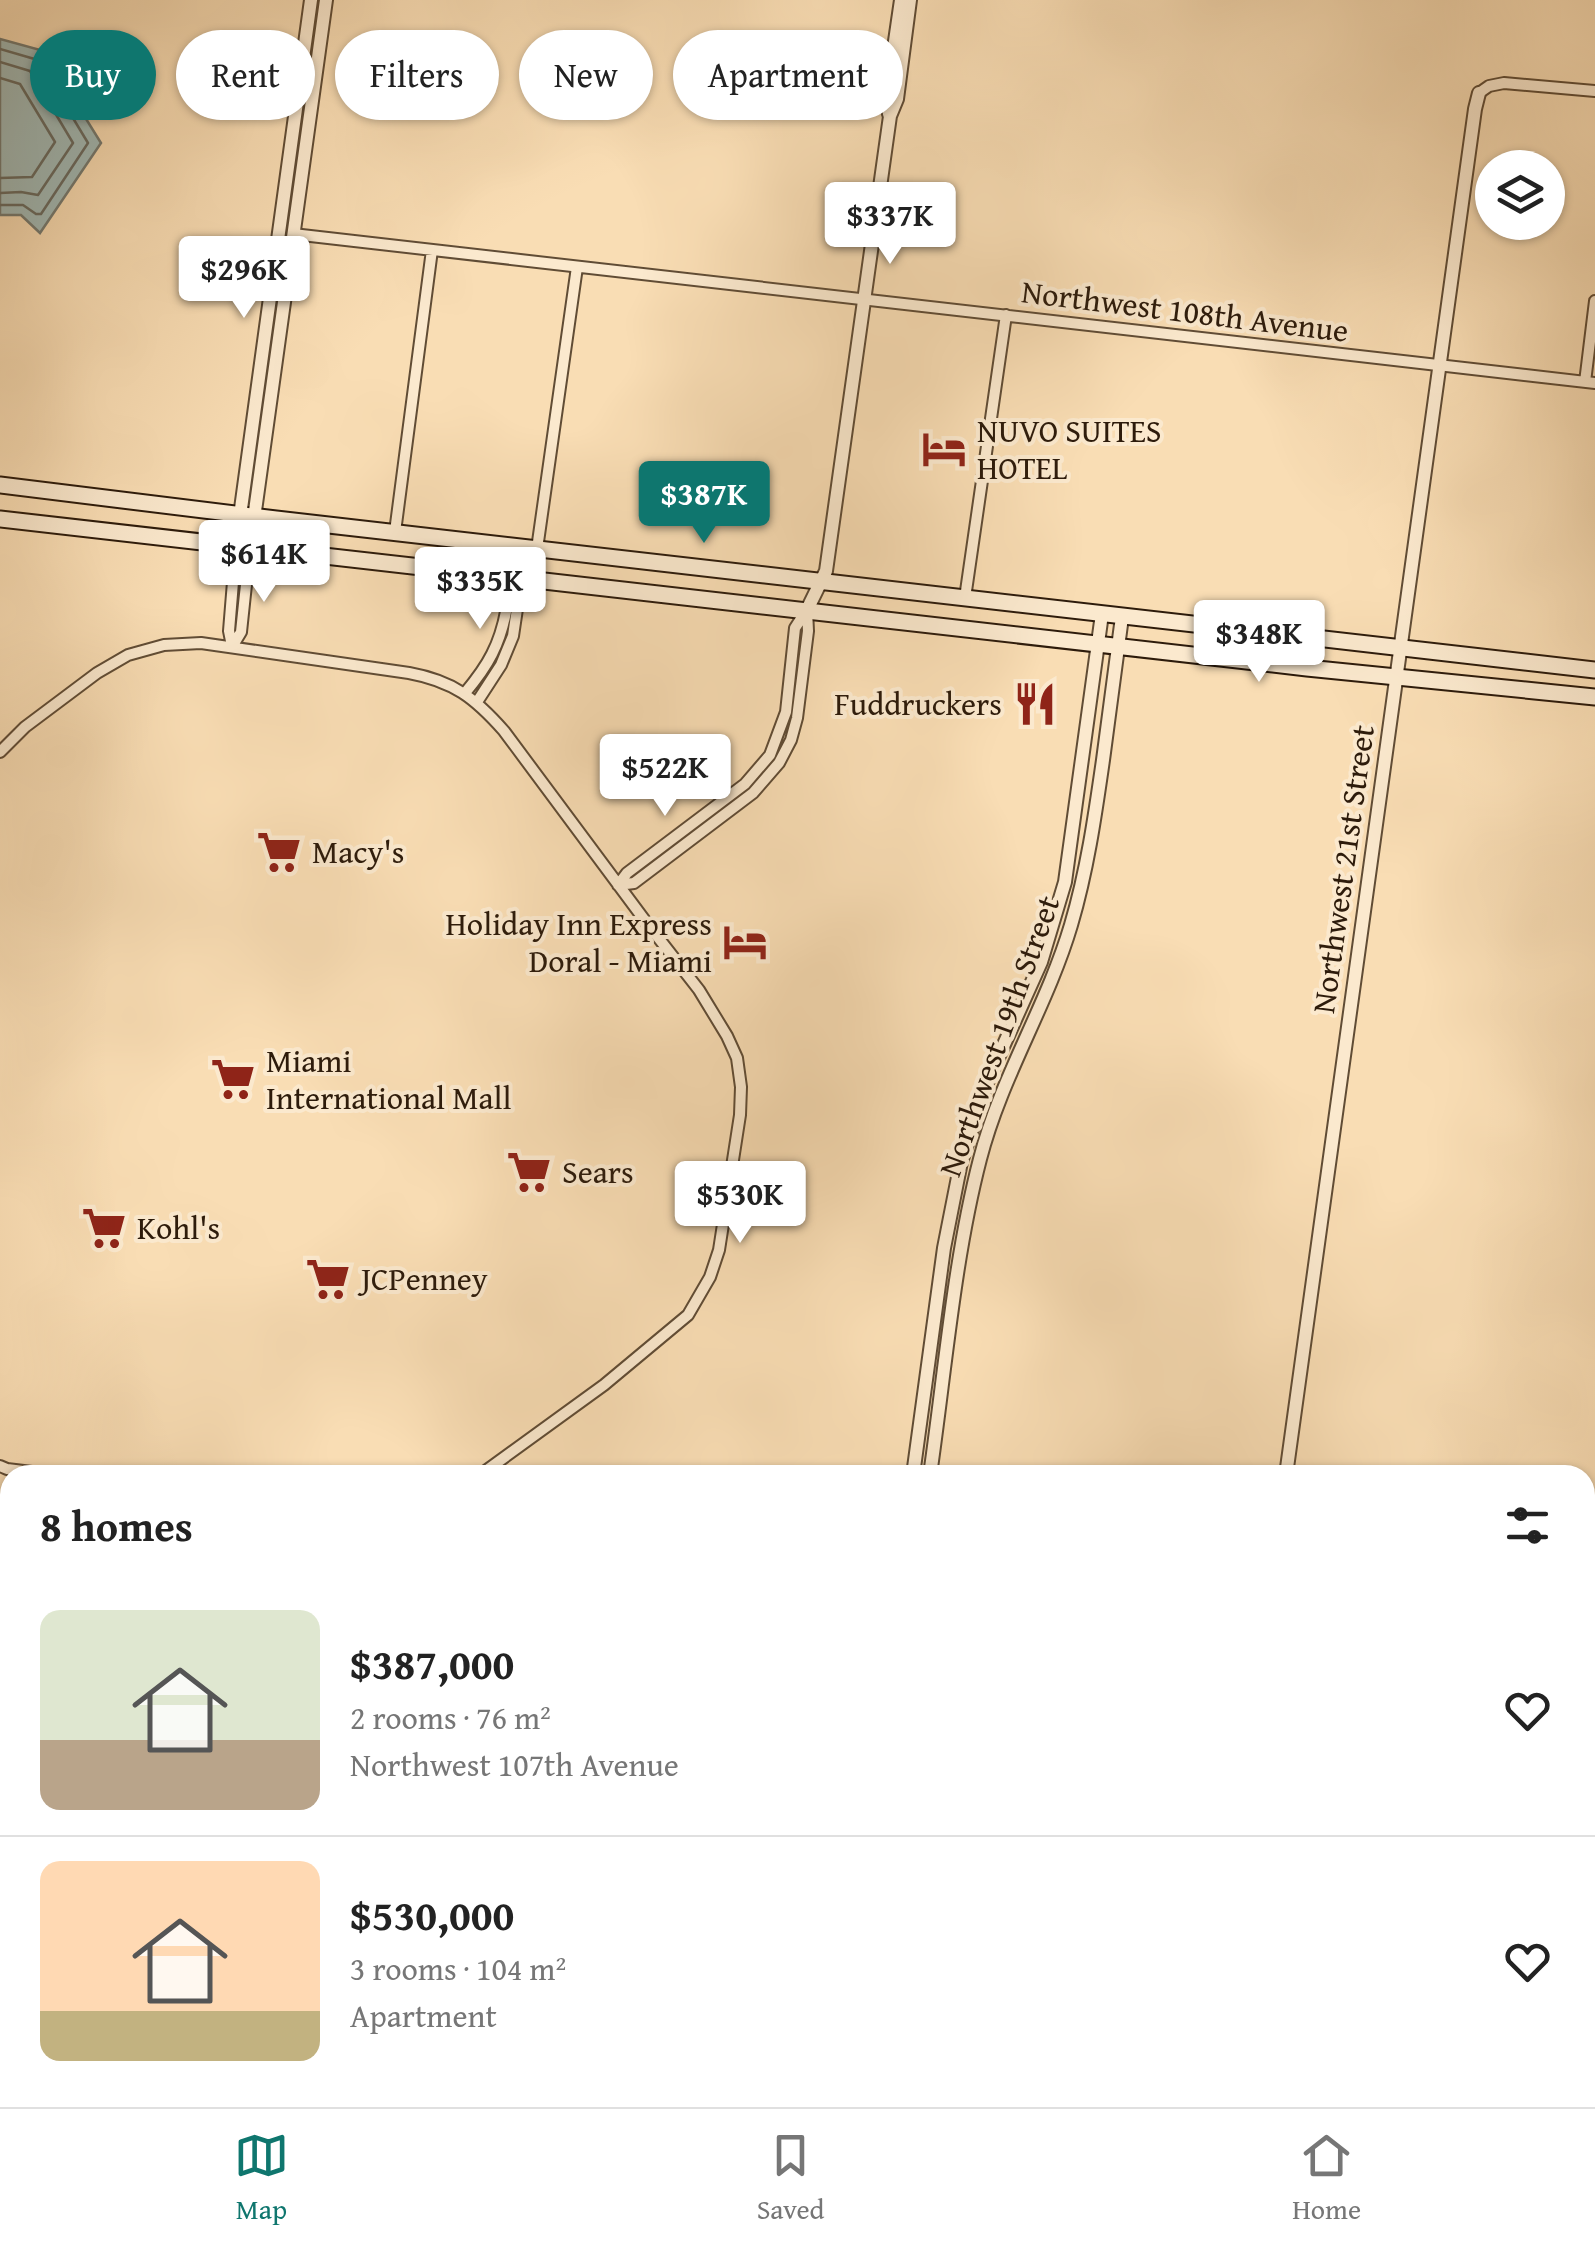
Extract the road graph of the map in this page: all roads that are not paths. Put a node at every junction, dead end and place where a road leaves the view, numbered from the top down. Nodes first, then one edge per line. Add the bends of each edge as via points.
1 (311, 0) edge
2 (326, 0) edge
3 (901, 0) edge
4 (910, 0) edge
5 (897, 30) edge
6 (903, 53) edge
7 (1595, 91) edge
8 (1479, 94) joint
9 (889, 120) edge
10 (286, 233) junction
11 (432, 250) junction
12 (578, 266) junction
13 (865, 299) junction
14 (1595, 301) edge
15 (1006, 315) junction
16 (261, 358) junction
17 (276, 359) junction
18 (1440, 365) junction
19 (1590, 382) edge
20 (0, 485) edge
21 (247, 516) junction
22 (0, 518) edge
23 (395, 532) junction
24 (244, 546) junction
25 (526, 548) junction
26 (516, 578) junction
27 (822, 582) junction
28 (966, 598) junction
29 (807, 610) junction
30 (1102, 614) junction
31 (1122, 617) junction
32 (1251, 631) junction
33 (1098, 644) junction
34 (1118, 646) junction
35 (232, 647) junction
36 (1400, 648) junction
37 (1216, 658) junction
38 (1595, 670) edge
39 (1397, 678) junction
40 (465, 693) junction
41 (1595, 698) edge
42 (477, 702) junction
43 (0, 752) edge
44 (618, 885) junction
45 (494, 1465) edge
46 (914, 1465) edge
47 (931, 1465) edge
48 (1287, 1465) edge

1 - 10 street
2 - 10 street
3 - 5 street
4 - 6 street
7 - 8 street via 1504,83
8 - 18 street, Northwest 21st Street
9 - 13 street
10 - 11 street, Northwest 108th Avenue
10 - 16 street
10 - 17 street
11 - 12 street, Northwest 108th Avenue
11 - 23 street
12 - 13 street, Northwest 108th Avenue
12 - 25 street
13 - 15 street, Northwest 108th Avenue
13 - 27 street
14 - 19 street
15 - 18 street, Northwest 108th Avenue
15 - 28 street
16 - 17 street
16 - 21 street
17 - 21 street
18 - 19 street, Northwest 108th Avenue
18 - 36 street, Northwest 21st Street
20 - 21 main road
21 - 23 main road
21 - 24 street
22 - 24 main road
23 - 25 main road
24 - 26 main road
24 - 35 street via 241,632
25 - 26 street
25 - 27 main road
26 - 29 main road
26 - 40 street via 500,637
26 - 42 street via 516,624 508,650
27 - 28 main road
27 - 29 street
28 - 30 main road
29 - 33 main road
29 - 44 street via 797,718 775,770 634,883
30 - 31 main road
30 - 33 street, Northwest 19th Street
31 - 32 main road
31 - 34 street, Northwest 19th Street
32 - 36 main road
32 - 37 main road via 1244,645
33 - 34 main road
33 - 46 street, Northwest 19th Street via 1061,899 1041,962 982,1095 957,1179
34 - 37 main road
34 - 47 street, Northwest 19th Street via 1076,909 991,1121 972,1189
35 - 40 street via 416,674
35 - 43 street via 174,643 128,655 84,682
36 - 38 main road
36 - 39 street, Northwest 21st Street
37 - 39 main road
39 - 41 main road
39 - 48 street, Northwest 21st Street
40 - 42 street
42 - 44 street
44 - 45 street via 700,990 737,1058 740,1115 720,1250 688,1315

